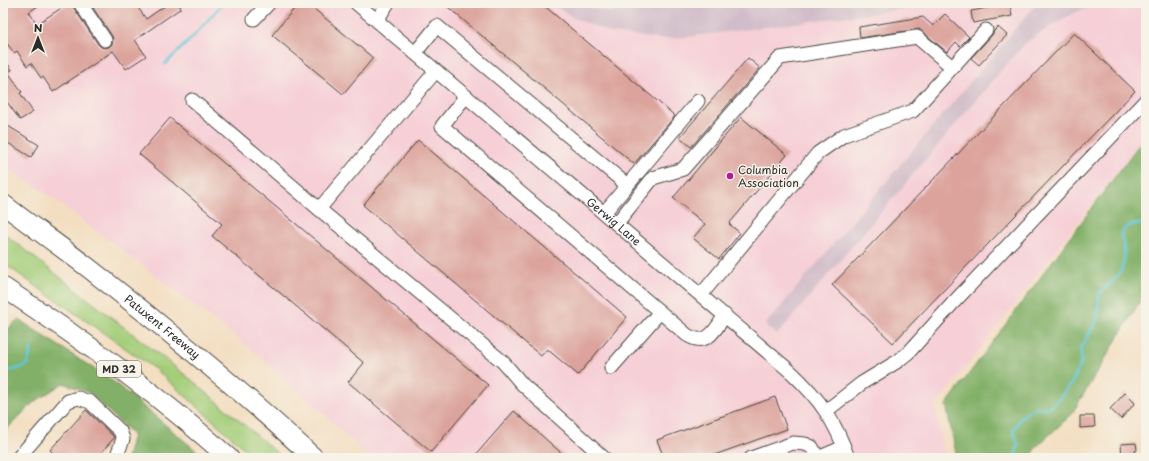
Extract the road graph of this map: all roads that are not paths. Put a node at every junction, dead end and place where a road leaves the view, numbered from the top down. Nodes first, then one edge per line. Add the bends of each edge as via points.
1 (80, 3) edge
2 (269, 3) edge
3 (356, 3) edge
4 (388, 3) edge
5 (254, 20) dead end
6 (377, 20) junction
7 (986, 30) dead end
8 (105, 40) dead end
9 (415, 53) junction
10 (952, 67) junction
11 (436, 71) junction
12 (466, 96) junction
13 (192, 100) dead end
14 (1146, 100) edge
15 (698, 101) dead end
16 (627, 185) junction
17 (3, 204) edge
18 (320, 209) junction
19 (604, 213) junction
20 (617, 223) junction
21 (3, 287) edge
22 (701, 295) junction
23 (660, 312) junction
24 (725, 315) junction
25 (611, 368) dead end
26 (826, 411) junction
27 (846, 452) edge
28 (18, 458) edge
29 (116, 458) edge
30 (229, 458) edge
31 (314, 458) edge
32 (604, 458) edge
33 (751, 458) edge

1 - 8 street
2 - 5 street
3 - 6 street, Gerwig Lane
4 - 6 street
6 - 9 street, Gerwig Lane
7 - 10 street
9 - 11 street, Gerwig Lane
9 - 16 street via 437,26
10 - 20 street via 917,37 780,58 683,169 653,178
10 - 22 street via 913,111 844,136 818,153
11 - 12 street, Gerwig Lane
11 - 18 street
12 - 19 street, Gerwig Lane
12 - 23 street via 442,126
13 - 18 street
14 - 26 street via 909,352
15 - 16 street
16 - 19 street
17 - 31 highway, Patuxent Freeway via 100,277 198,356
18 - 32 street via 503,362 522,384
19 - 20 street, Gerwig Lane
20 - 22 street, Gerwig Lane
21 - 30 highway, MD 32 via 115,365 204,435
22 - 24 street, Gerwig Lane
23 - 24 street via 687,335 698,340 710,337
23 - 25 street
24 - 26 street, Gerwig Lane via 792,372
26 - 27 street, Gerwig Lane
27 - 33 street via 818,458 812,447 793,443
28 - 29 street via 68,401 78,398 90,402 120,430 123,439

